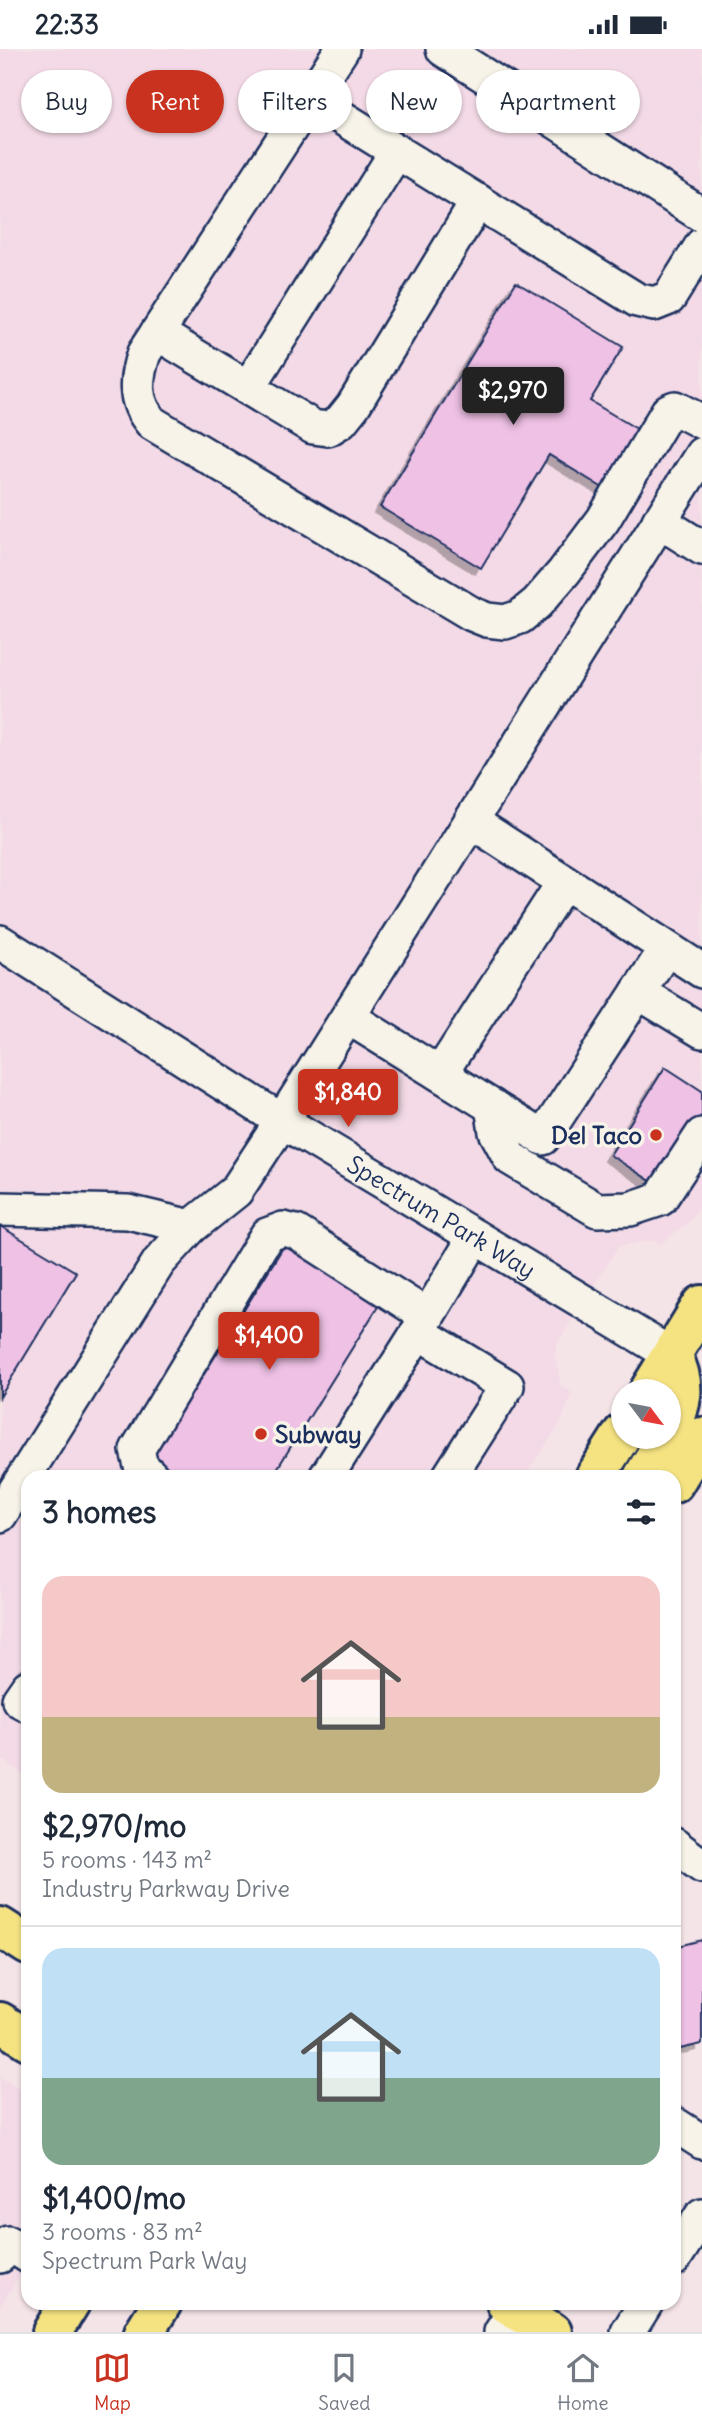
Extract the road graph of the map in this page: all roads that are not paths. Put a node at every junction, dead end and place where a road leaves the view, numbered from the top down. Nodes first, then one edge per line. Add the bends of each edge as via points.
1 (342, 49) edge
2 (443, 49) edge
3 (328, 70) edge
4 (352, 124) edge
5 (287, 133) edge
6 (397, 152) junction
7 (478, 201) junction
8 (702, 215) edge
9 (702, 245) edge
10 (157, 333) junction
11 (248, 388) junction
12 (702, 422) edge
13 (702, 454) edge
14 (659, 521) junction
15 (702, 548) edge
16 (471, 821) junction
17 (564, 882) junction
18 (666, 949) junction
19 (5, 956) edge
20 (702, 971) edge
21 (638, 992) junction
22 (348, 1017) junction
23 (702, 1031) edge
24 (440, 1074) junction
25 (492, 1106) junction
26 (282, 1121) junction
27 (702, 1135) edge
28 (0, 1209) edge
29 (191, 1227) junction
30 (475, 1237) junction
31 (702, 1305) edge
32 (423, 1324) junction
33 (672, 1355) junction
34 (657, 1379) edge
35 (613, 1449) edge
36 (683, 1454) edge
37 (28, 1470) edge
38 (145, 1470) edge
39 (330, 1470) edge
40 (453, 1470) edge
41 (599, 1470) edge
42 (655, 1470) edge
43 (21, 1481) edge
44 (0, 1514) edge
45 (681, 1850) edge
46 (702, 1866) edge
47 (0, 1927) edge
48 (21, 1940) edge
49 (0, 2022) edge
50 (21, 2036) edge
51 (681, 2128) edge
52 (702, 2142) edge
53 (66, 2310) edge
54 (158, 2310) edge
55 (642, 2310) edge
56 (508, 2315) edge
57 (52, 2332) edge
58 (144, 2332) edge
59 (552, 2332) edge
60 (628, 2332) edge

1 - 3 street
2 - 8 street
4 - 6 street
5 - 10 street
6 - 7 street
6 - 11 street
7 - 9 street via 637,300 654,304 668,298
7 - 11 street via 341,421 328,429 313,427
10 - 11 street
10 - 12 street via 138,369 136,391 142,412 152,423 487,620 505,622 520,617 564,572 603,520 668,411 675,408
13 - 14 street
14 - 15 street
14 - 16 street
16 - 17 street
16 - 22 street
17 - 18 street
17 - 24 street
18 - 20 street
18 - 21 street
19 - 26 street, Spectrum Park Way
21 - 23 street
21 - 25 street via 543,1137
22 - 24 street
22 - 26 street
24 - 25 street
25 - 27 street via 496,1132 510,1158 597,1210 630,1209 660,1199
26 - 29 street via 236,1191
26 - 30 street, Spectrum Park Way
28 - 29 street via 128,1212
29 - 37 street via 159,1262
30 - 32 street
30 - 33 street, Spectrum Park Way
31 - 33 main road
32 - 38 street via 296,1232 283,1229 267,1235 137,1450
32 - 39 street
32 - 40 street via 506,1385
33 - 34 main road
33 - 36 main road via 681,1372
35 - 41 main road
36 - 42 main road
43 - 44 street
45 - 46 street
47 - 48 main road
49 - 50 main road
51 - 52 street
53 - 57 main road
54 - 58 main road
55 - 60 street
56 - 59 main road

